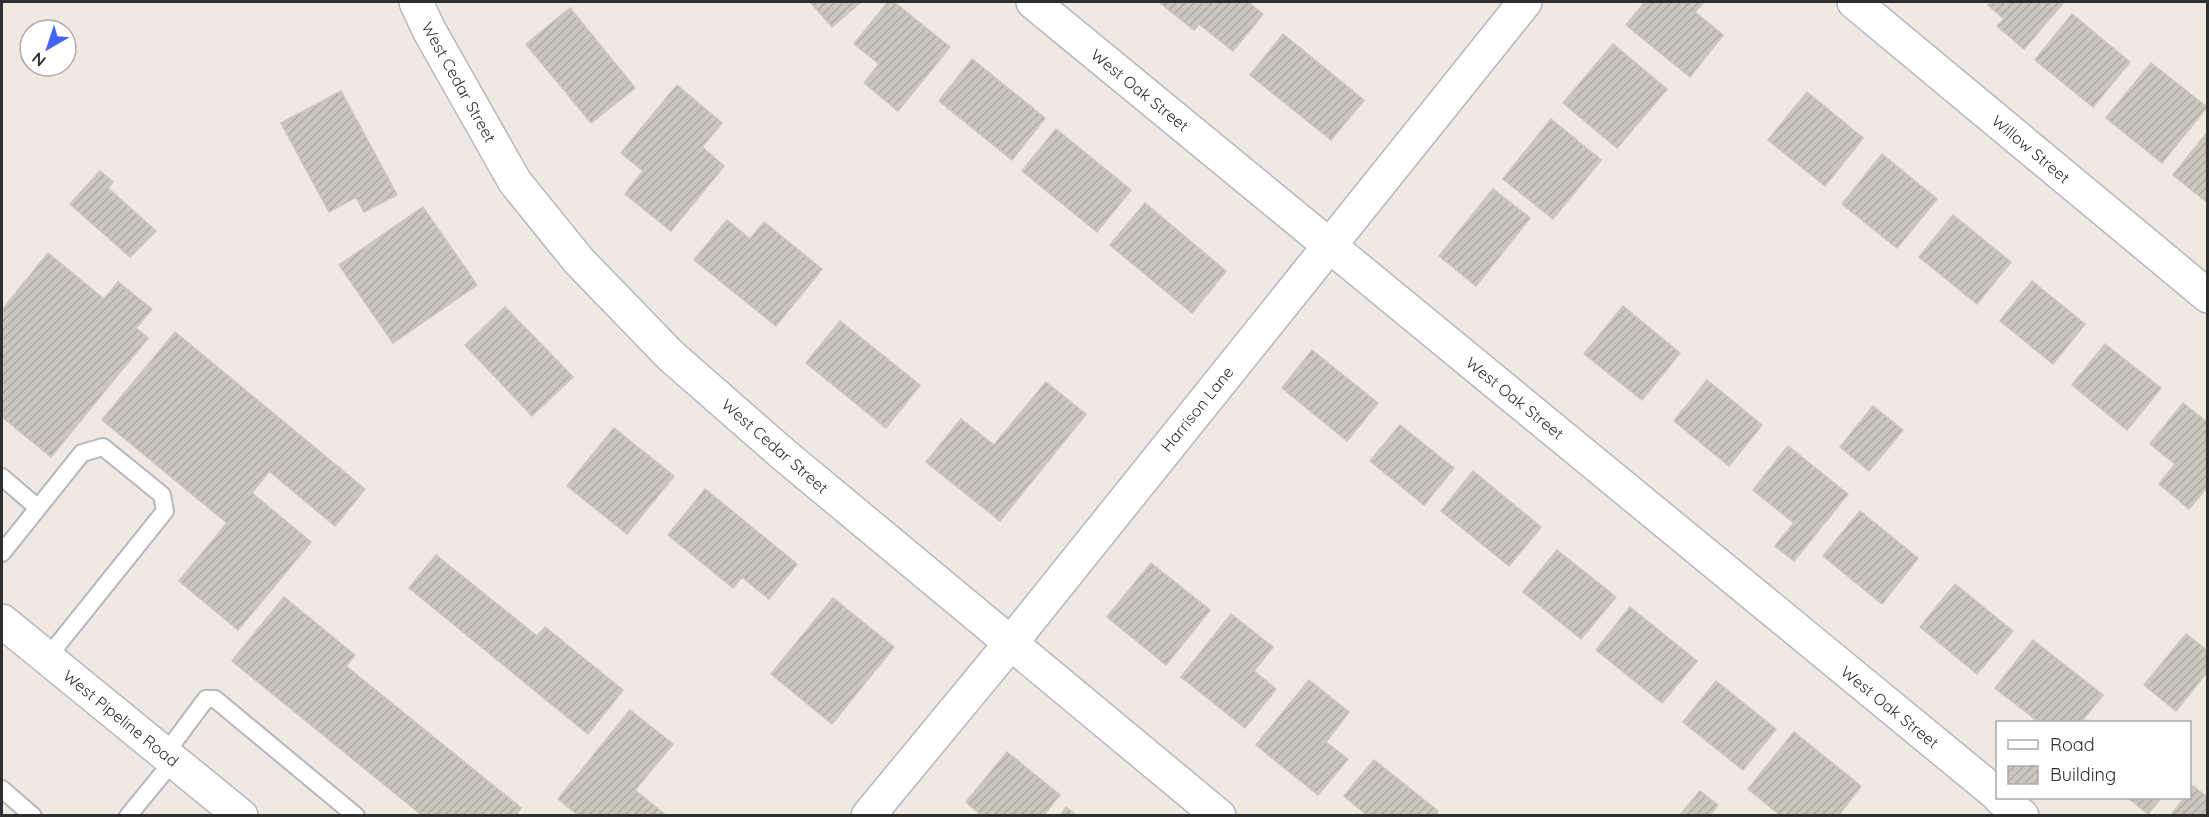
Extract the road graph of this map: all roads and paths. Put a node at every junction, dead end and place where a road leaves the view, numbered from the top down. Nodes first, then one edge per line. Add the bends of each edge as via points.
1 (416, 2) edge
2 (1033, 2) edge
3 (1525, 2) edge
4 (1854, 2) edge
5 (1329, 245) junction
6 (2208, 296) edge
7 (2, 477) edge
8 (38, 508) junction
9 (2, 554) edge
10 (2, 621) edge
11 (1010, 644) junction
12 (47, 658) junction
13 (169, 758) junction
14 (2, 789) edge
15 (1996, 794) edge
16 (2002, 799) edge
17 (33, 816) edge
18 (128, 816) edge
19 (241, 816) edge
20 (356, 816) edge
21 (868, 816) edge
22 (1219, 816) edge
23 (2022, 816) edge

1 - 11 street, West Cedar Street via 515,182 579,261 671,356
2 - 5 street, West Oak Street
3 - 5 street, Harrison Lane
4 - 6 street, Willow Street
5 - 11 street, Harrison Lane
5 - 15 street, West Oak Street
7 - 8 lane
8 - 9 lane
8 - 12 lane via 82,453 103,447 162,495 165,511
10 - 12 street, West Pipeline Road
11 - 21 street, Harrison Lane
11 - 22 street, West Cedar Street
12 - 13 street, West Pipeline Road
13 - 18 lane
13 - 19 street, West Pipeline Road
13 - 20 lane via 206,699 215,699
14 - 17 lane
16 - 23 street, West Oak Street

